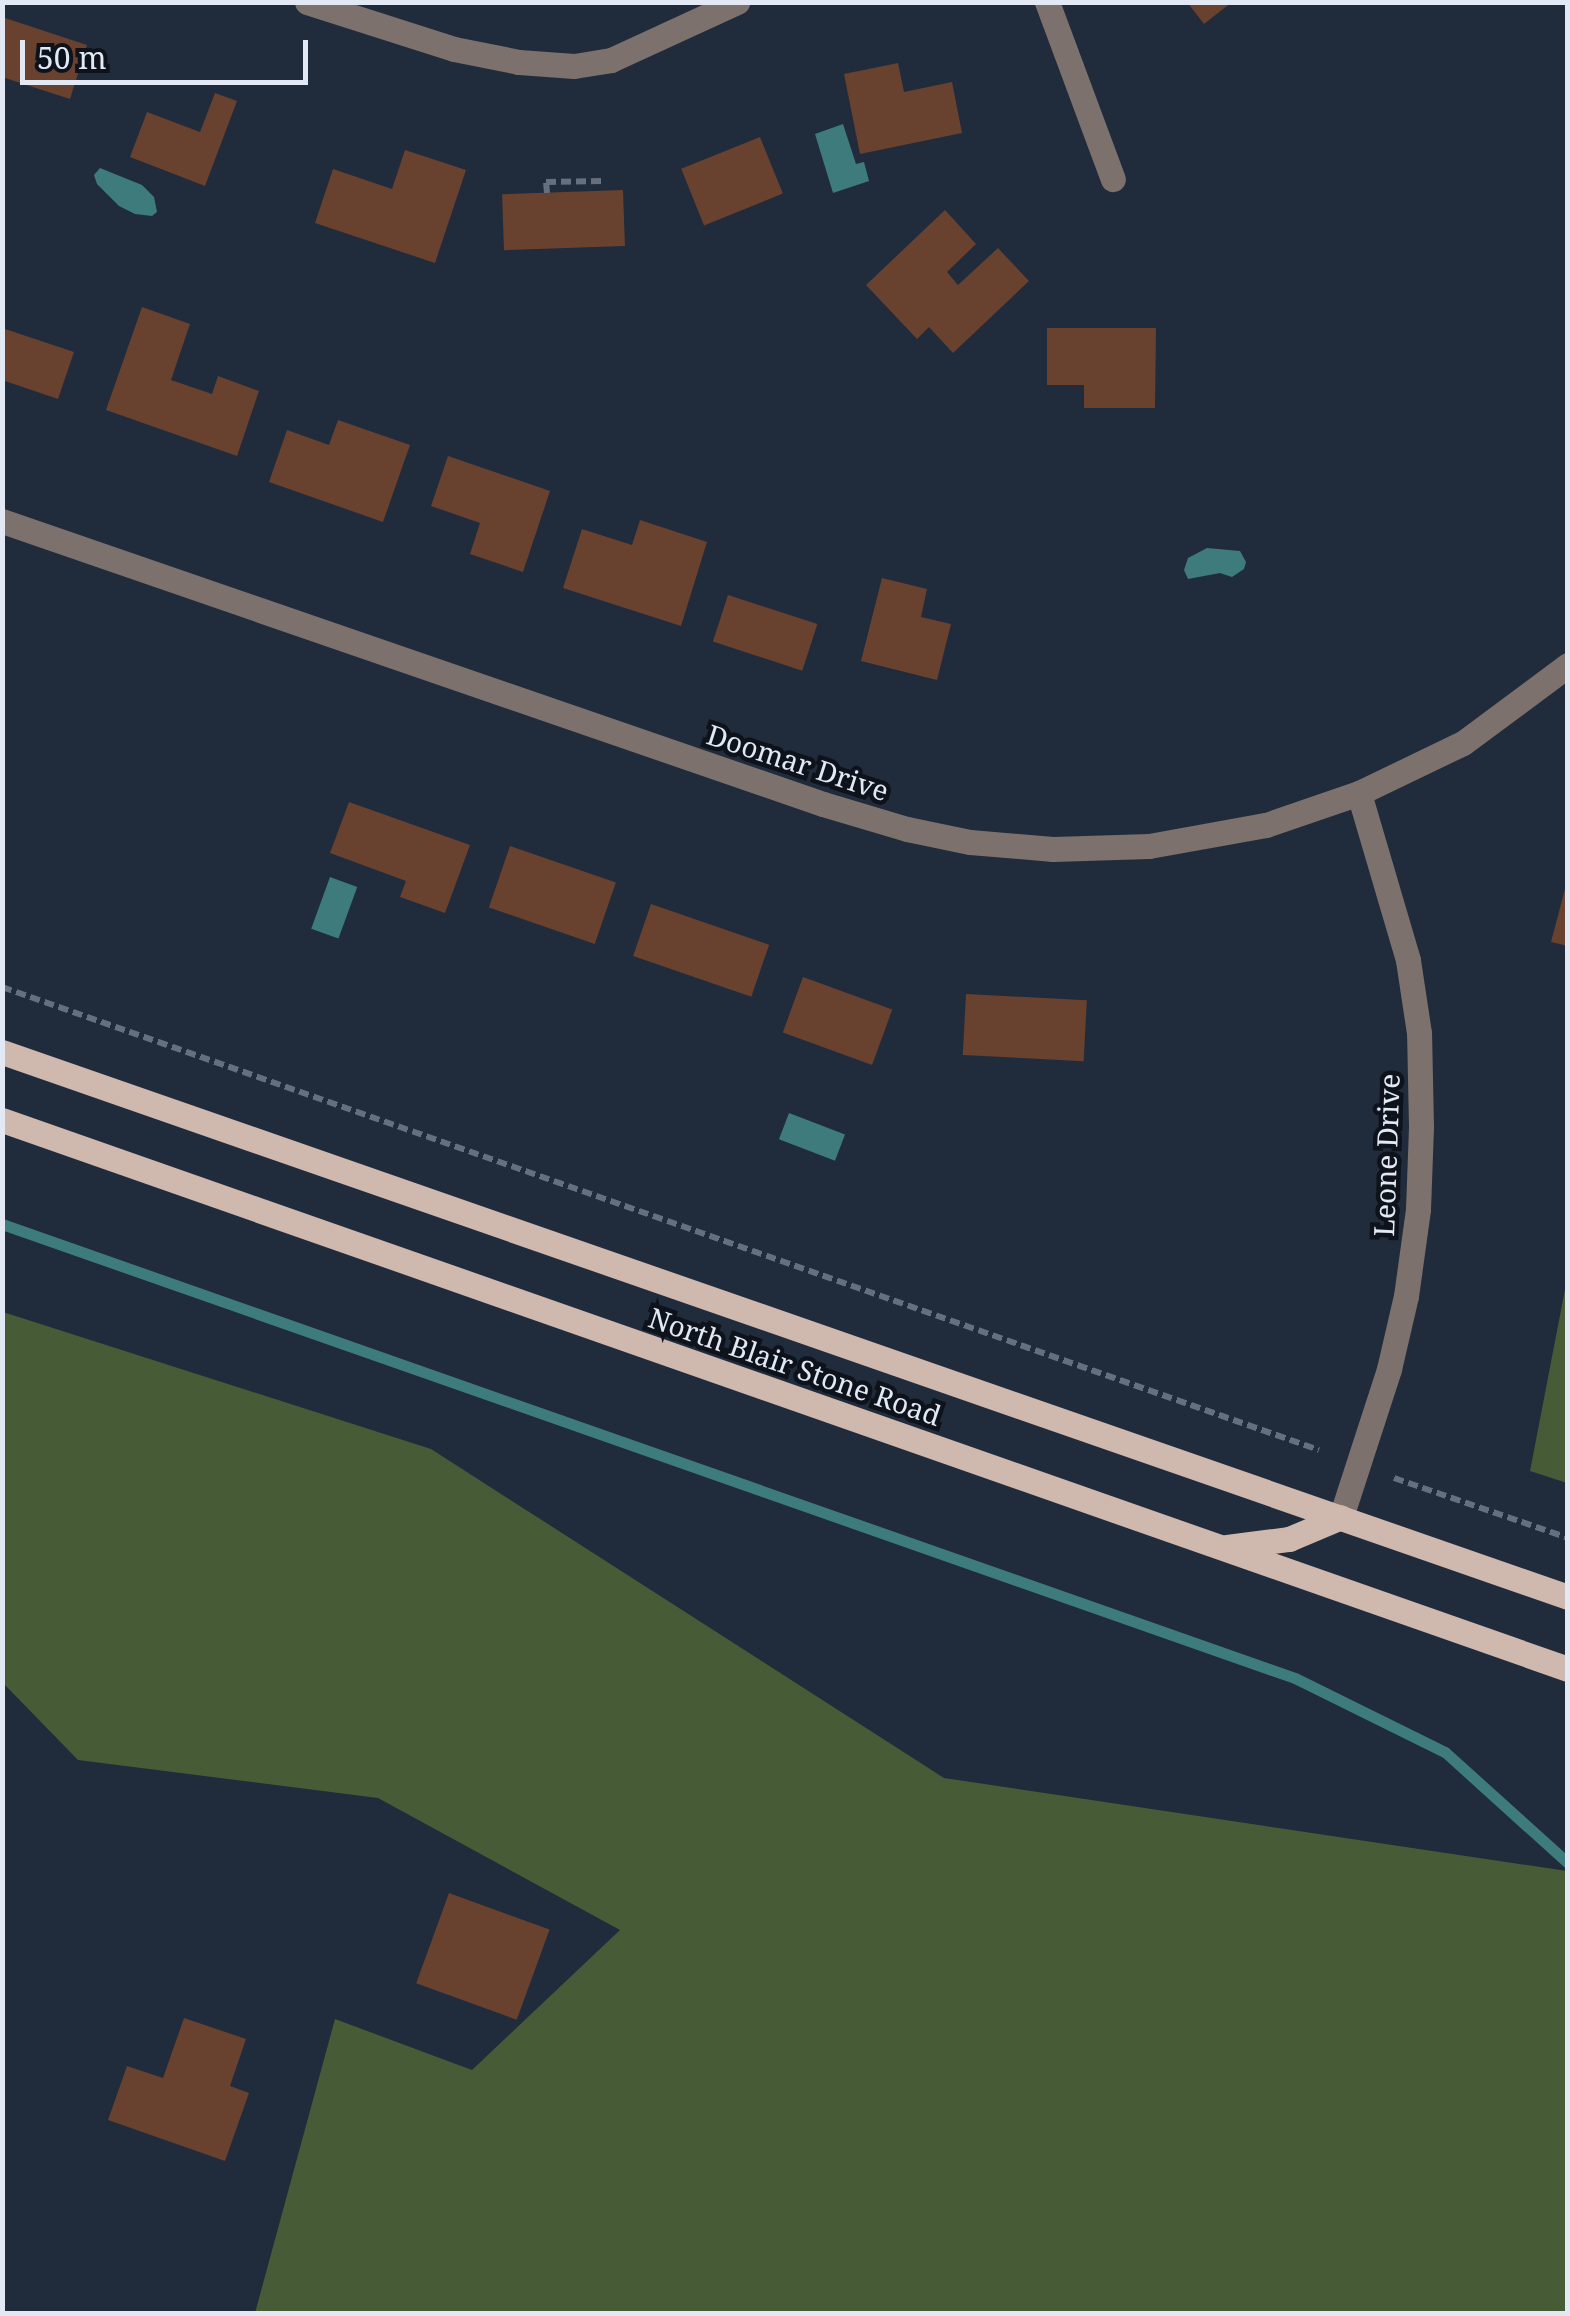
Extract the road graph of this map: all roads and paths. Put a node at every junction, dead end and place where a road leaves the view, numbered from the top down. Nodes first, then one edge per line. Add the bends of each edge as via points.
1 (306, 2) edge
2 (737, 2) edge
3 (1047, 2) edge
4 (1112, 179) dead end
5 (603, 181) dead end
6 (547, 193) dead end
7 (2, 521) edge
8 (1568, 665) edge
9 (1360, 793) junction
10 (2, 987) edge
11 (2, 1052) edge
12 (2, 1120) edge
13 (1318, 1450) dead end
14 (1394, 1478) dead end
15 (1341, 1517) junction
16 (1568, 1538) edge
17 (1222, 1547) junction
18 (1568, 1597) edge
19 (1568, 1669) edge

1 - 2 street via 454,49 574,66 611,60
3 - 4 street
5 - 6 path via 546,182
7 - 9 street, Doomar Drive via 906,829 970,842 1053,849 1150,846 1266,825
8 - 9 street, Doomar Drive via 1463,743
9 - 15 street, Leone Drive via 1408,960 1421,1126 1406,1296
10 - 13 path
11 - 15 main road, North Blair Stone Road
12 - 17 main road, North Blair Stone Road
14 - 16 path
15 - 17 main road via 1289,1538
15 - 18 main road, North Blair Stone Road
17 - 19 main road, North Blair Stone Road

